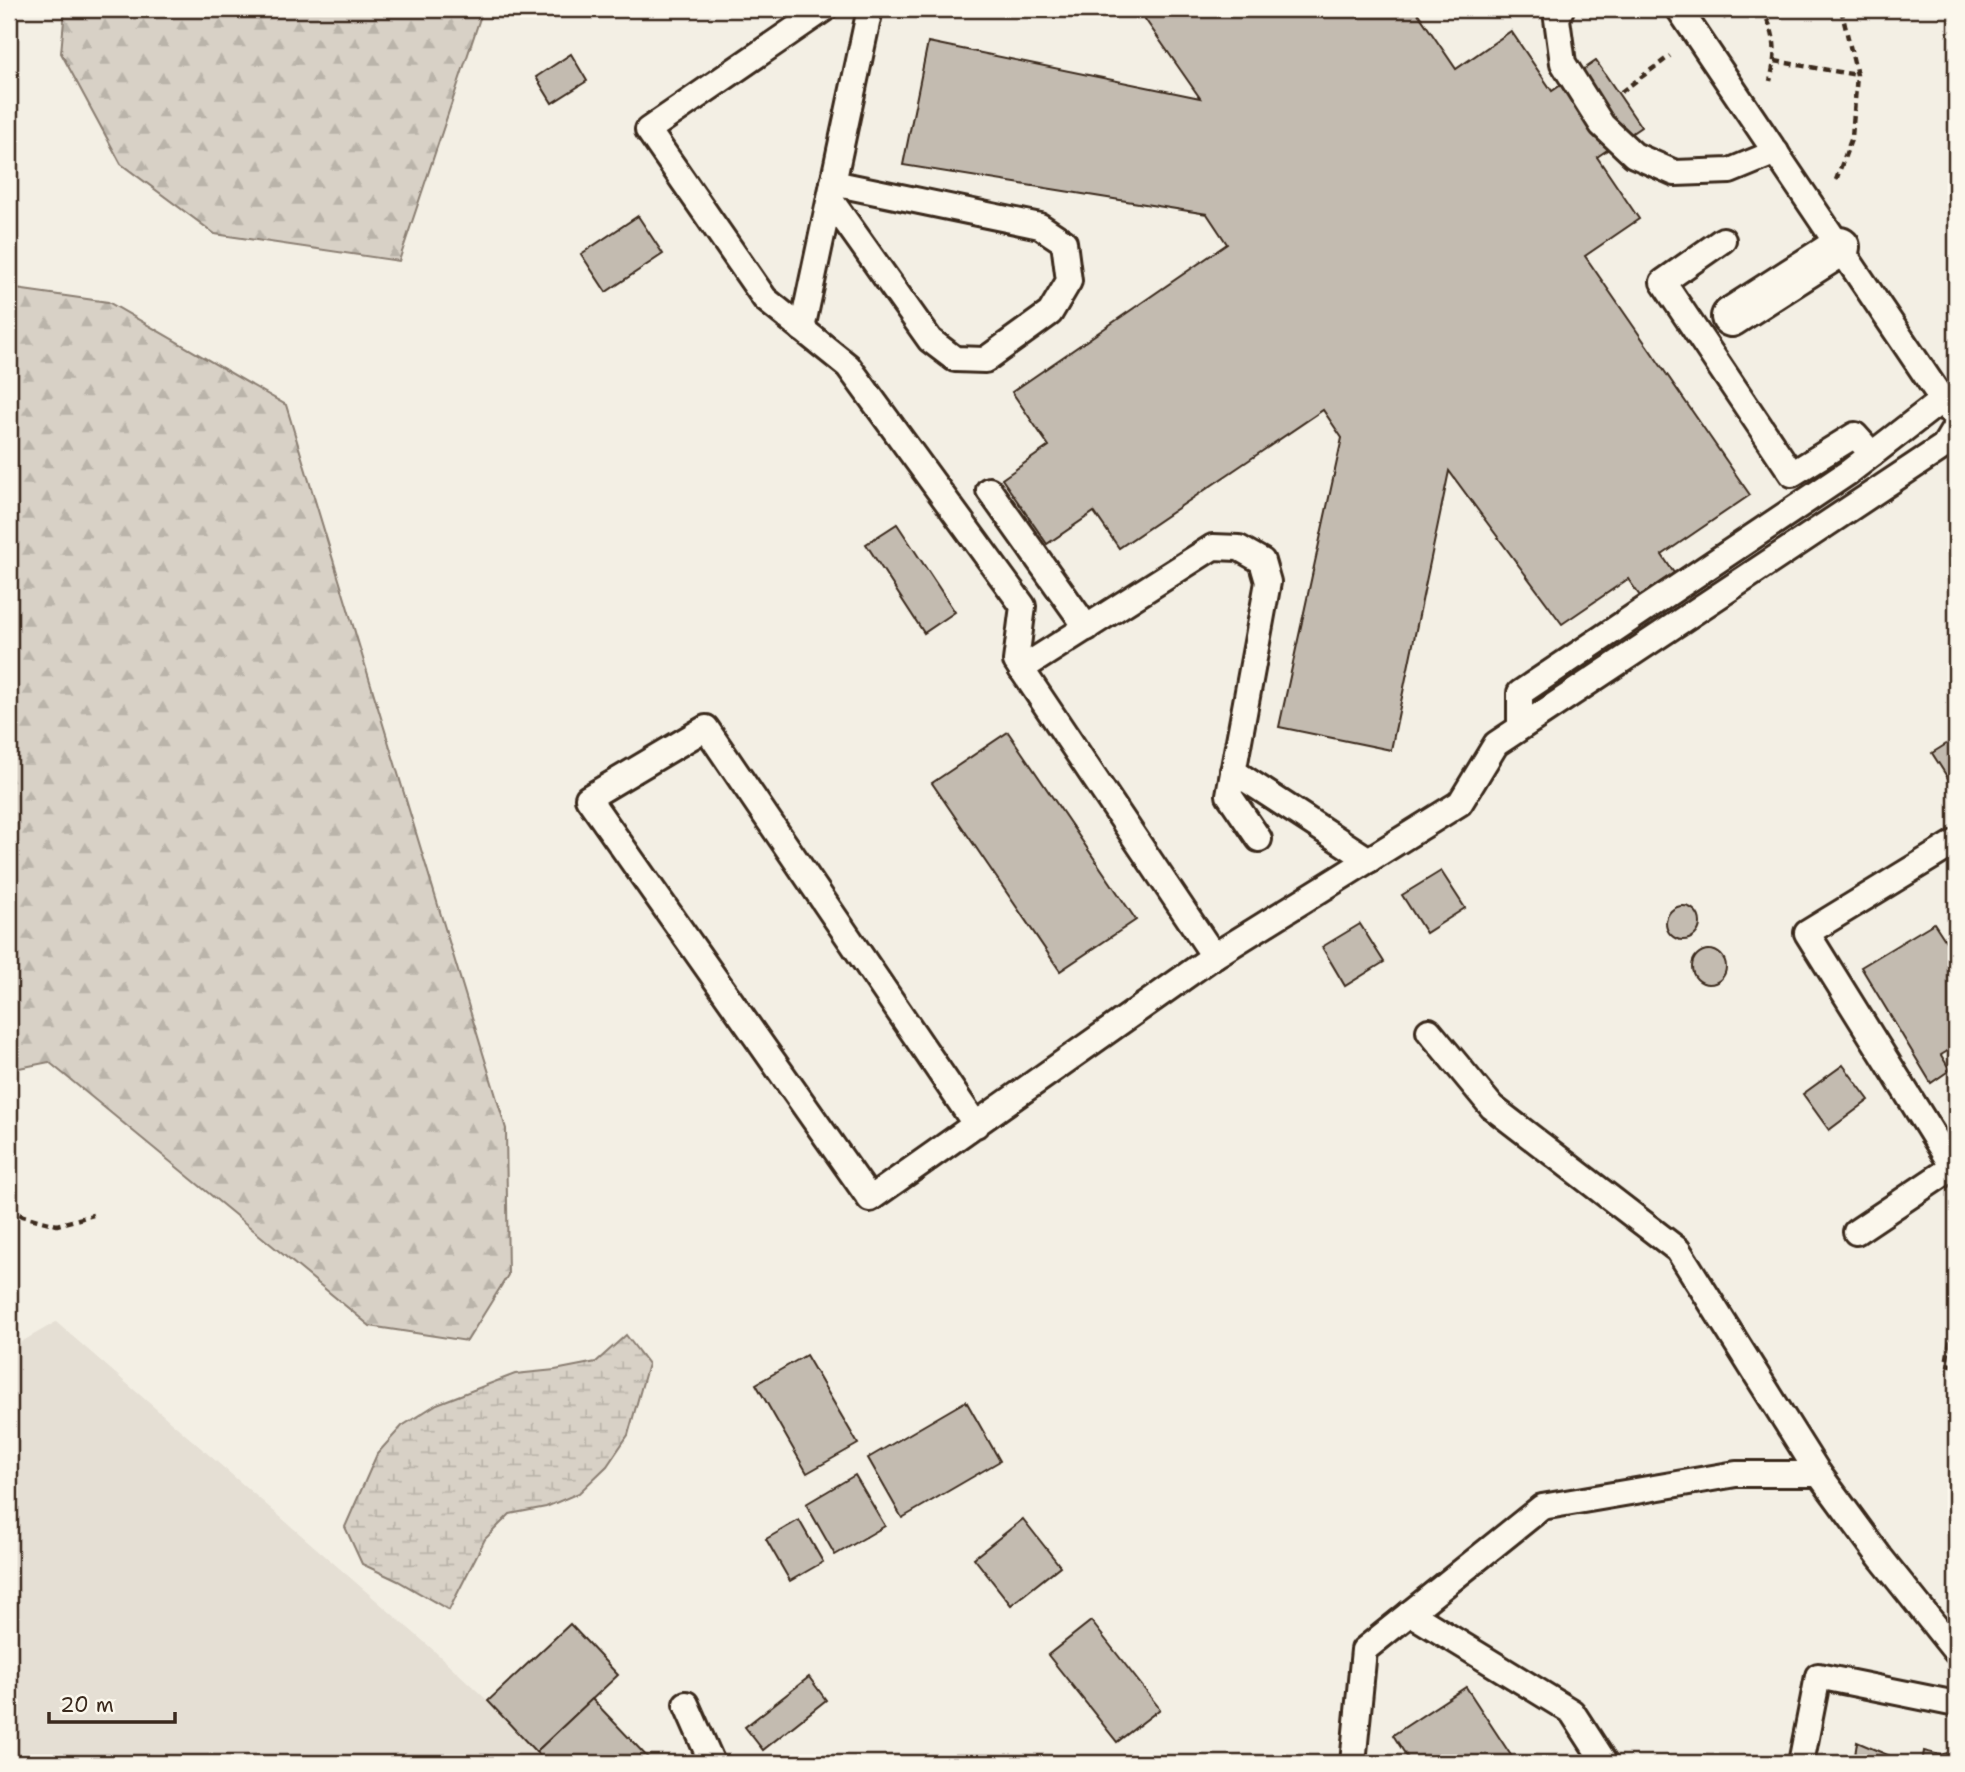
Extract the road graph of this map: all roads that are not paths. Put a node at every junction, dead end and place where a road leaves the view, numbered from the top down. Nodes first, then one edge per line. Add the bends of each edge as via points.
1 (824, 9) edge
2 (870, 9) edge
3 (1561, 9) edge
4 (1679, 9) edge
5 (1776, 152) junction
6 (832, 191) junction
7 (1723, 240) dead end
8 (1840, 247) junction
9 (1731, 317) dead end
10 (802, 329) junction
11 (1942, 400) junction
12 (1956, 423) edge
13 (1872, 454) junction
14 (989, 490) dead end
15 (1087, 628) junction
16 (1021, 669) junction
17 (1520, 727) junction
18 (1233, 771) junction
19 (1259, 839) dead end
20 (1956, 842) edge
21 (1369, 860) junction
22 (1214, 956) junction
23 (1429, 1031) dead end
24 (976, 1125) junction
25 (1955, 1168) edge
26 (1856, 1232) dead end
27 (1819, 1474) junction
28 (1410, 1613) junction
29 (1956, 1652) edge
30 (686, 1704) dead end
31 (1956, 1704) edge
32 (712, 1763) edge
33 (1353, 1763) edge
34 (1605, 1763) edge
35 (1801, 1763) edge

1 - 10 lane via 648,130 765,299
2 - 6 lane
3 - 5 lane via 1557,19 1563,63 1602,125 1634,155 1675,173 1730,171
4 - 5 lane
5 - 8 lane
6 - 6 lane via 930,340 955,359 985,360 1050,313 1069,281 1064,242 1040,226
6 - 10 lane
7 - 13 lane via 1663,282 1792,474 1855,435
8 - 9 street
8 - 11 lane
10 - 16 lane via 848,366 1023,606 1016,661
11 - 12 lane
11 - 13 lane
12 - 17 lane via 1944,446
13 - 17 lane via 1520,693
14 - 15 lane
15 - 16 lane
15 - 18 lane via 1213,547 1238,548 1262,561 1268,582
16 - 22 lane
17 - 21 lane via 1496,744 1460,803
18 - 19 lane via 1229,795
18 - 21 lane
20 - 25 lane via 1807,933
21 - 22 lane
22 - 24 lane
23 - 27 lane via 1492,1107 1678,1250
24 - 24 lane via 870,1199 588,798 706,727
25 - 26 lane
27 - 28 lane via 1736,1474 1542,1507
27 - 29 lane
28 - 33 lane via 1364,1650
28 - 34 lane via 1572,1712
30 - 32 lane
31 - 35 lane via 1818,1676

